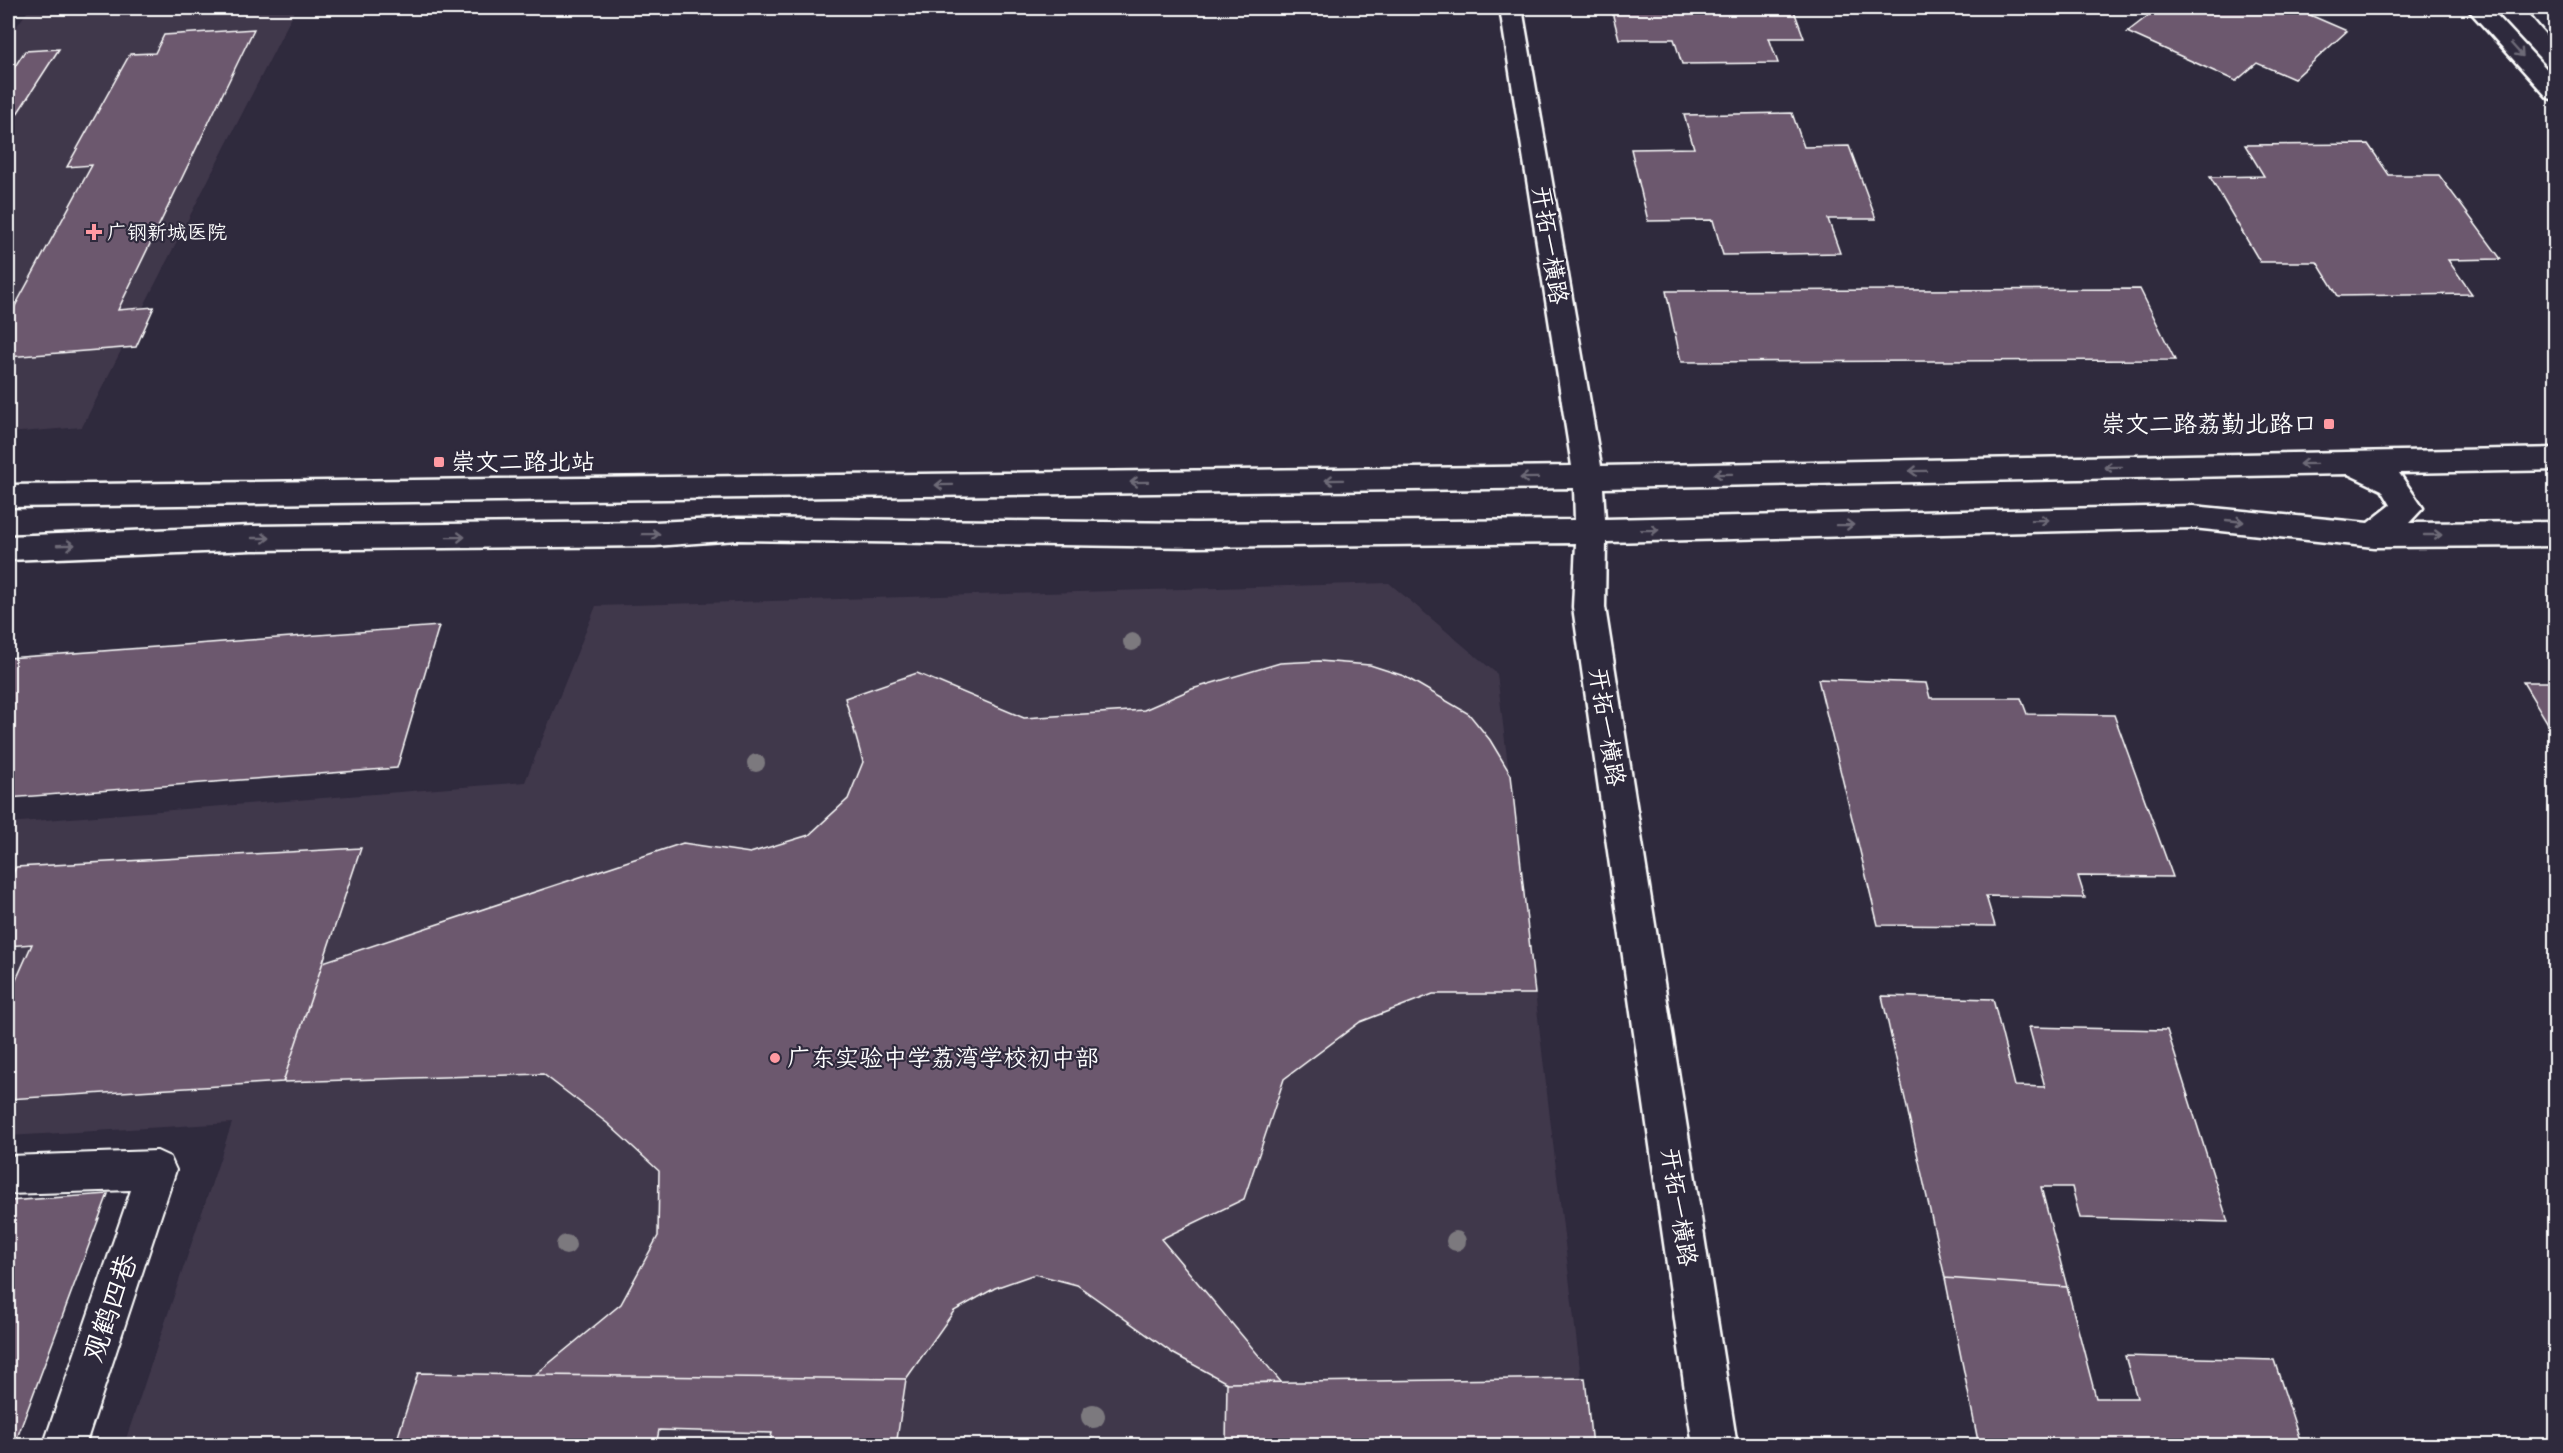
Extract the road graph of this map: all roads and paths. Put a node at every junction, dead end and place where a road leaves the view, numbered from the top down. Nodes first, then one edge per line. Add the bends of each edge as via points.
1 (1511, 8) edge
2 (2478, 8) edge
3 (2536, 8) edge
4 (2556, 29) edge
5 (2556, 93) edge
6 (2556, 443) edge
7 (2556, 459) edge
8 (2351, 463) junction
9 (1588, 477) junction
10 (8, 496) edge
11 (1592, 531) junction
12 (2556, 534) edge
13 (2374, 535) junction
14 (8, 548) edge
15 (8, 1175) edge
16 (64, 1446) edge
17 (1715, 1446) edge

1 - 9 main road, 开拓一横路
2 -> 5 main road
3 - 4 main road
6 - 8 main road
7 - 8 main road
8 -> 9 main road
8 - 13 main road via 2392,482 2408,508
9 -> 10 main road
9 - 11 main road, 开拓一横路
11 -> 13 main road via 2193,517
14 -> 11 main road via 252,538 737,530 1194,535
11 - 17 main road, 开拓一横路 via 1589,607
13 -> 12 main road
15 - 16 lane, 观鹤四巷 via 157,1170

